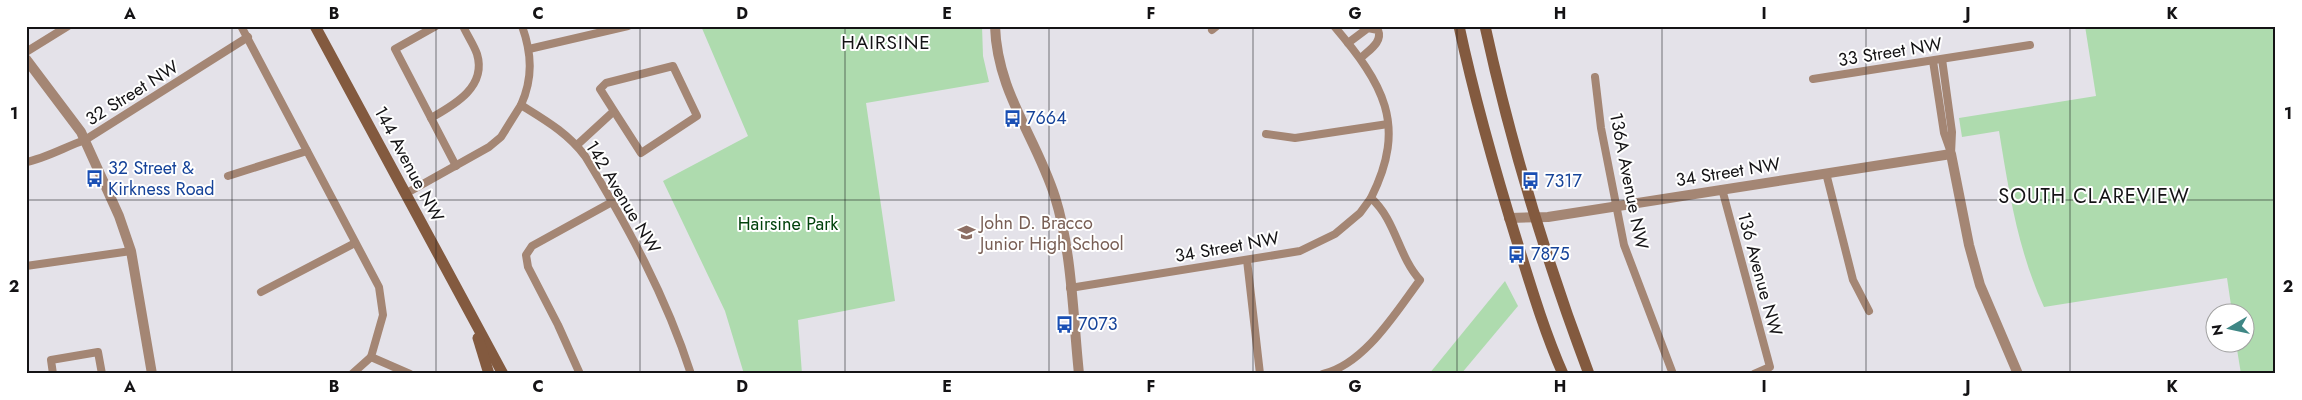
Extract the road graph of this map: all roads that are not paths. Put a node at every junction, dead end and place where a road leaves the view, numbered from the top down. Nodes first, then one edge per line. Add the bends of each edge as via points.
1 (68, 26) edge
2 (241, 26) edge
3 (316, 26) edge
4 (436, 26) edge
5 (463, 26) edge
6 (522, 26) edge
7 (628, 26) edge
8 (995, 26) edge
9 (1334, 26) edge
10 (1460, 26) edge
11 (1485, 26) edge
12 (248, 37) junction
13 (1348, 43) junction
14 (2030, 45) dead end
15 (529, 50) junction
16 (26, 52) edge
17 (1361, 58) junction
18 (26, 59) edge
19 (1942, 59) junction
20 (1932, 61) junction
21 (1595, 77) dead end
22 (1813, 79) dead end
23 (521, 105) junction
24 (614, 111) junction
25 (431, 118) junction
26 (1388, 124) junction
27 (1266, 134) dead end
28 (85, 140) junction
29 (577, 146) junction
30 (307, 151) junction
31 (1951, 154) junction
32 (26, 162) edge
33 (456, 166) junction
34 (1826, 173) junction
35 (228, 176) dead end
36 (1722, 189) junction
37 (405, 194) junction
38 (1372, 198) junction
39 (612, 202) junction
40 (1616, 205) junction
41 (1509, 218) junction
42 (1536, 218) junction
43 (355, 243) junction
44 (131, 251) junction
45 (1247, 260) junction
46 (26, 266) edge
47 (1070, 288) junction
48 (261, 292) dead end
49 (1869, 311) dead end
50 (472, 319) junction
51 (1553, 352) junction
52 (371, 356) junction
53 (53, 374) edge
54 (102, 374) edge
55 (152, 374) edge
56 (352, 374) edge
57 (410, 374) edge
58 (488, 374) edge
59 (503, 374) edge
60 (580, 374) edge
61 (690, 374) edge
62 (1079, 374) edge
63 (1260, 374) edge
64 (1323, 374) edge
65 (1554, 374) edge
66 (1563, 374) edge
67 (1589, 374) edge
68 (1673, 374) edge
69 (1754, 374) edge
70 (2018, 374) edge

1 - 16 street
2 - 12 street
3 - 37 main road, 144 Avenue NW
4 - 25 street via 395,49
5 - 25 street via 477,53 478,72 458,103
6 - 15 street
7 - 15 street
8 - 47 street via 997,52 1007,91 1058,206
9 - 13 street
10 - 41 main road via 1472,87
11 - 42 main road
12 - 28 street, 32 Street NW
12 - 30 street
13 - 17 street
13 - 17 street via 1368,28 1378,30 1380,37 1377,42
14 - 19 street, 33 Street NW
15 - 23 street via 530,79
17 - 26 street via 1381,93
18 - 28 street
19 - 20 street, 33 Street NW
19 - 31 street via 1952,132
20 - 22 street, 33 Street NW
20 - 31 street via 1944,133
21 - 40 street, 136A Avenue NW
23 - 29 street, 142 Avenue NW via 561,131
23 - 33 street via 495,142
24 - 24 street via 641,153 697,116 673,66 606,83 600,89
24 - 29 street
25 - 33 street
26 - 27 street via 1295,138
26 - 38 street via 1386,161
28 - 32 street, 32 Street NW
28 - 44 street via 109,191
29 - 39 street, 142 Avenue NW
30 - 35 street
30 - 43 street
31 - 34 street, 34 Street NW
31 - 70 street via 1980,285
33 - 37 street
34 - 36 street, 34 Street NW
34 - 49 street via 1853,280
36 - 40 street, 34 Street NW
36 - 69 street, 136 Avenue NW via 1770,367
37 - 50 main road, 144 Avenue NW
38 - 45 street, 34 Street NW via 1347,225 1322,242 1300,250
38 - 64 street via 1386,213 1410,269 1420,280 1379,336 1356,357
39 - 60 street via 532,246 526,254 528,267
39 - 61 street, 142 Avenue NW via 661,296
40 - 42 street, 34 Street NW
40 - 68 street, 136A Avenue NW via 1624,245
41 - 42 street, 34 Street NW
41 - 51 main road
42 - 67 main road
43 - 48 street
43 - 52 street via 379,287 383,315
44 - 46 street
44 - 55 street
45 - 47 street, 34 Street NW
45 - 63 street
47 - 62 street
50 - 58 main road, 144 Avenue NW
50 - 59 main road, 144 Avenue NW
51 - 65 main road
51 - 66 main road
52 - 56 street
52 - 57 street
53 - 54 street via 51,360 98,352

